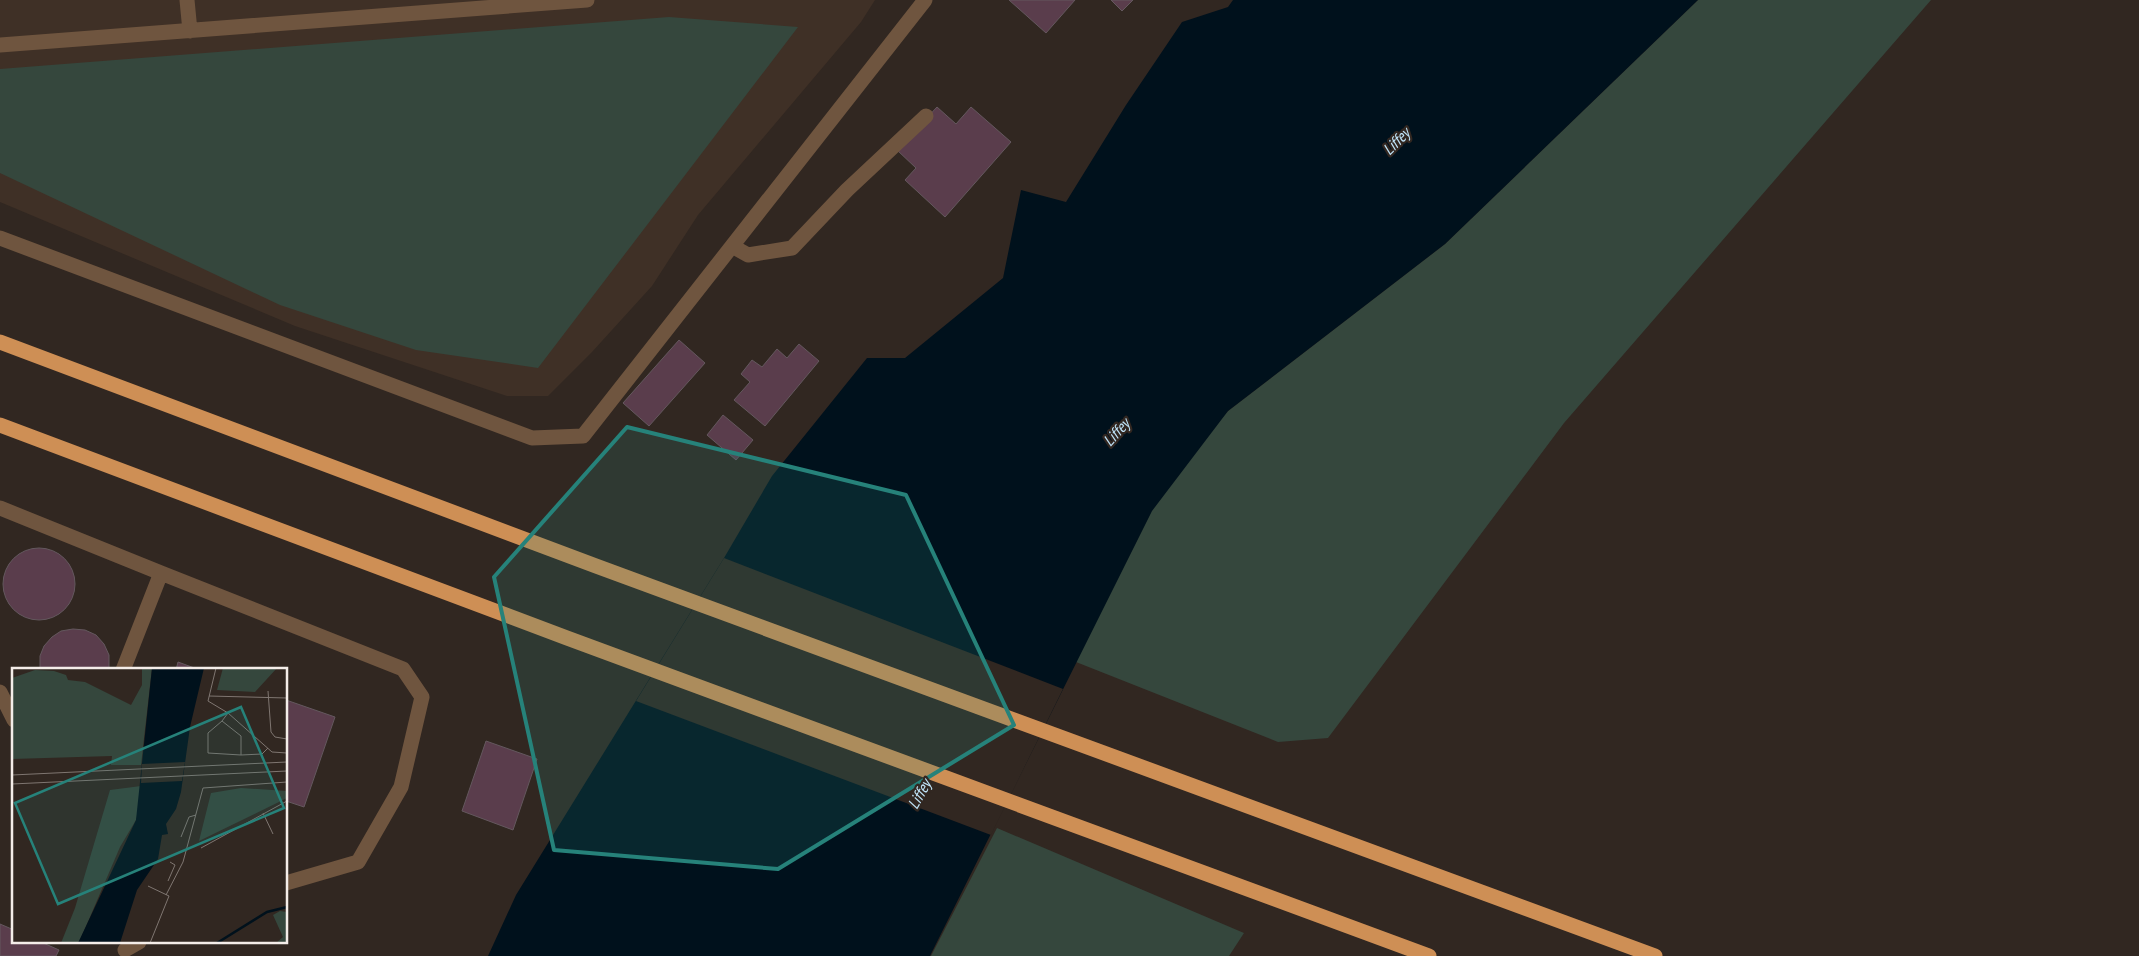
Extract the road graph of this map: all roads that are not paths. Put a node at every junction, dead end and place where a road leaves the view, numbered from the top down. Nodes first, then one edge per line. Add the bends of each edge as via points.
1 (187, 0) edge
2 (587, 0) edge
3 (925, 0) edge
4 (190, 30) junction
5 (0, 45) edge
6 (926, 116) dead end
7 (0, 238) edge
8 (732, 246) junction
9 (0, 342) edge
10 (0, 425) edge
11 (0, 508) edge
12 (161, 573) junction
13 (124, 668) edge
14 (0, 692) edge
15 (12, 716) edge
16 (288, 882) edge
17 (1429, 956) edge
18 (1655, 956) edge

1 - 4 lane
2 - 4 lane
3 - 8 lane
4 - 5 lane
6 - 8 lane via 847,190 792,248 748,255
7 - 8 lane via 532,438 583,436
9 - 18 highway via 596,566
10 - 17 highway
11 - 12 lane
12 - 13 lane
12 - 16 lane via 403,669 422,697 401,787 358,862
14 - 15 lane

